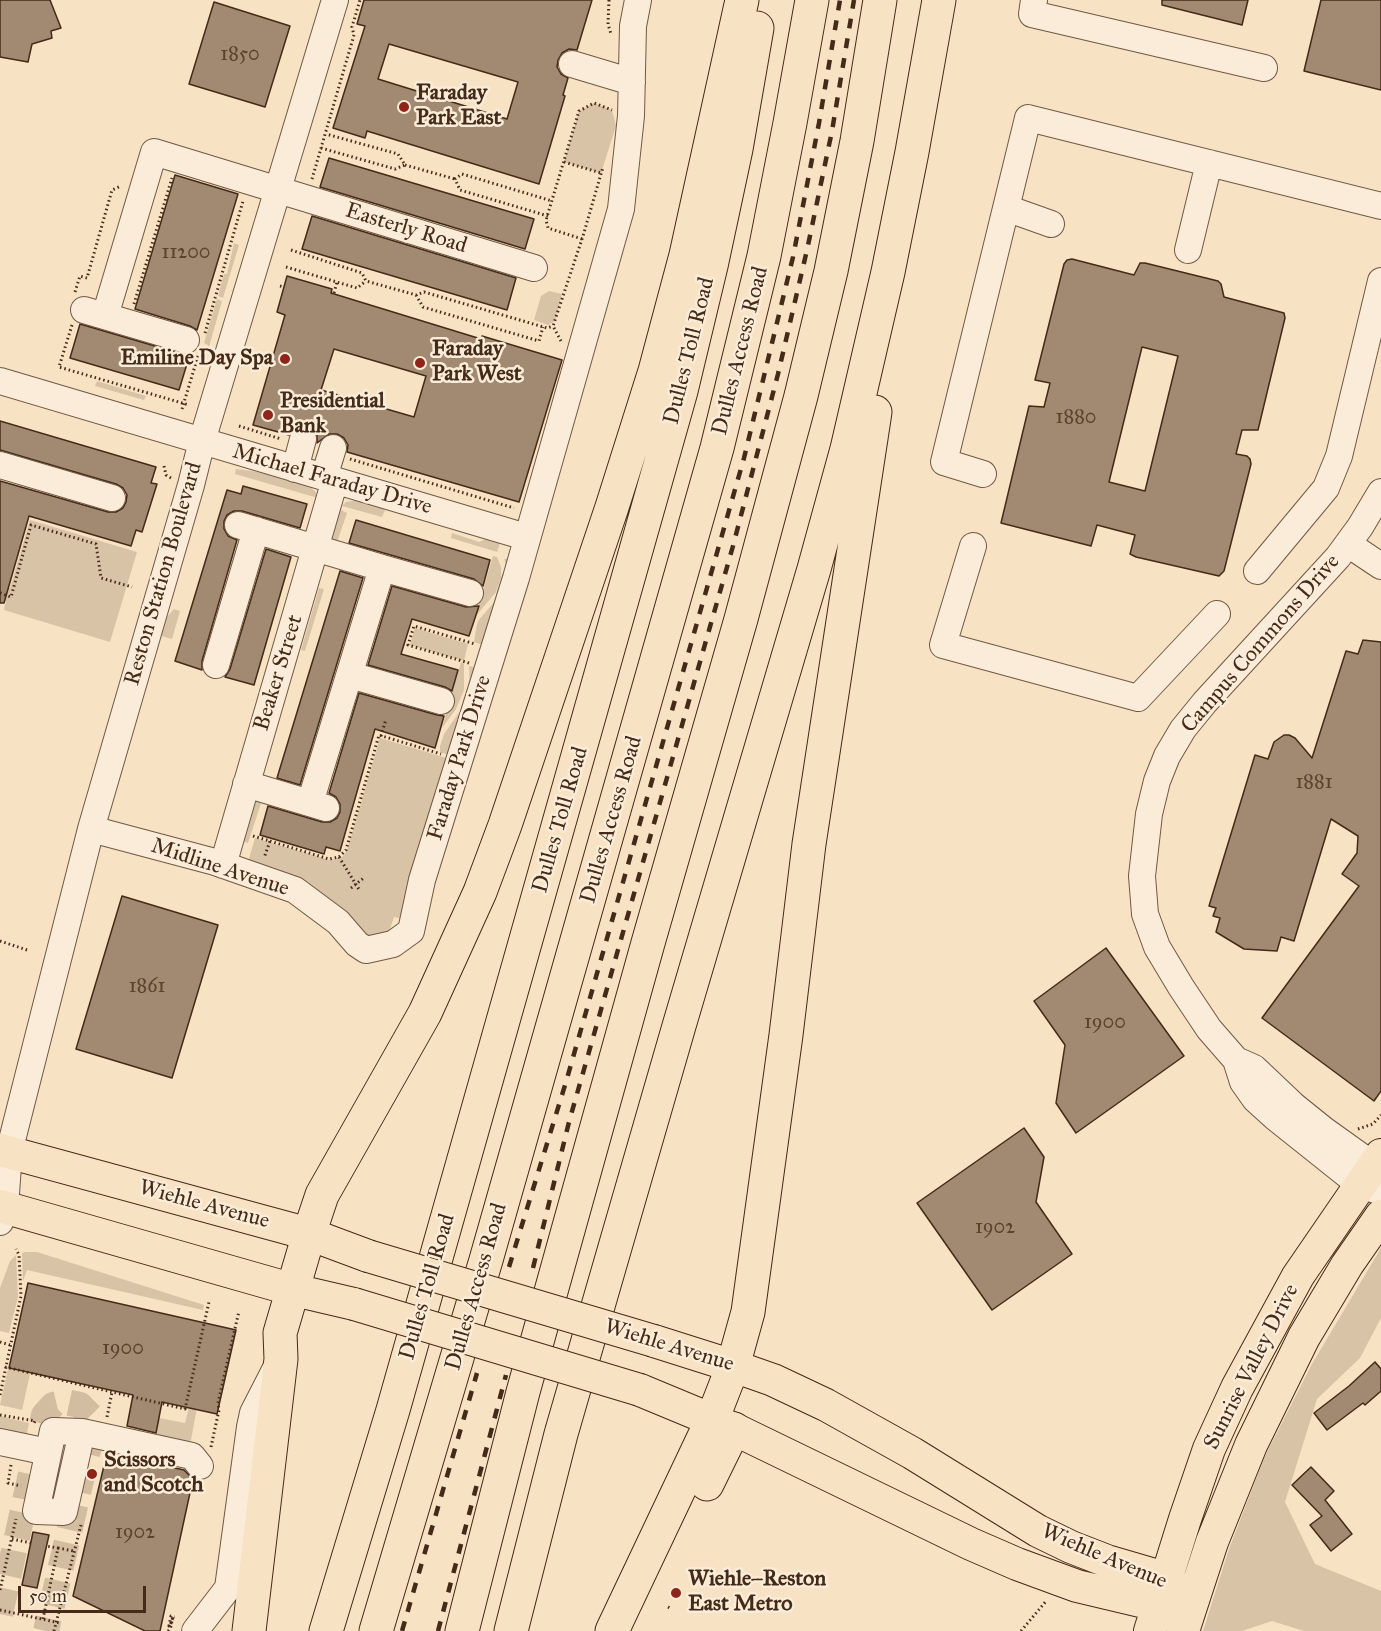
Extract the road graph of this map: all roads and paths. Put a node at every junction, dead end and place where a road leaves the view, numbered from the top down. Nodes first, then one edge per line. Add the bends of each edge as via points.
1 (335, 0) edge
2 (360, 0) edge
3 (638, 0) edge
4 (742, 0) edge
5 (761, 0) edge
6 (812, 0) edge
7 (880, 0) edge
8 (939, 0) edge
9 (1034, 0) edge
10 (572, 64) dead end
11 (1264, 68) dead end
12 (632, 82) junction
13 (614, 118) dead end
14 (325, 134) junction
15 (321, 148) junction
16 (912, 152) junction
17 (605, 159) dead end
18 (564, 162) junction
19 (1209, 163) junction
20 (405, 165) junction
21 (174, 173) dead end
22 (601, 173) junction
23 (454, 179) junction
24 (309, 188) dead end
25 (278, 190) junction
26 (244, 197) dead end
27 (552, 201) junction
28 (1381, 206) edge
29 (1006, 208) junction
30 (548, 216) junction
31 (1051, 224) dead end
32 (582, 239) junction
33 (291, 250) dead end
34 (1188, 250) dead end
35 (286, 267) dead end
36 (534, 268) dead end
37 (366, 281) junction
38 (1381, 281) edge
39 (337, 282) junction
40 (334, 293) dead end
41 (416, 295) junction
42 (132, 313) dead end
43 (554, 326) junction
44 (543, 327) junction
45 (197, 340) junction
46 (563, 345) dead end
47 (0, 381) edge
48 (182, 409) dead end
49 (239, 426) dead end
50 (202, 441) junction
51 (300, 451) junction
52 (331, 465) junction
53 (0, 466) edge
54 (164, 466) dead end
55 (983, 474) dead end
56 (176, 480) dead end
57 (532, 483) junction
58 (1381, 492) edge
59 (112, 498) dead end
60 (526, 537) junction
61 (1348, 544) junction
62 (973, 546) dead end
63 (316, 549) junction
64 (1381, 566) edge
65 (382, 568) junction
66 (1257, 572) dead end
67 (132, 586) dead end
68 (0, 593) edge
69 (470, 593) dead end
70 (1217, 614) dead end
71 (491, 659) junction
72 (216, 665) dead end
73 (350, 675) junction
74 (441, 701) dead end
75 (386, 719) dead end
76 (381, 736) junction
77 (459, 760) junction
78 (246, 784) junction
79 (91, 829) junction
80 (253, 836) dead end
81 (270, 841) junction
82 (339, 857) junction
83 (264, 860) dead end
84 (223, 865) junction
85 (365, 877) dead end
86 (356, 885) junction
87 (351, 888) dead end
88 (360, 891) dead end
89 (0, 941) edge
90 (27, 950) dead end
91 (366, 950) joint
92 (3, 1155) edge
93 (1375, 1175) edge
94 (2, 1212) edge
95 (1381, 1216) edge
96 (309, 1234) junction
97 (15, 1250) dead end
98 (294, 1290) junction
99 (209, 1302) dead end
100 (239, 1311) dead end
101 (0, 1342) edge
102 (10, 1345) junction
103 (281, 1359) junction
104 (733, 1366) junction
105 (5, 1367) junction
106 (0, 1395) edge
107 (723, 1424) junction
108 (82, 1432) junction
109 (48, 1452) junction
110 (3, 1453) edge
111 (204, 1460) joint
112 (22, 1494) dead end
113 (18, 1510) dead end
114 (1185, 1519) junction
115 (12, 1539) junction
116 (31, 1543) dead end
117 (46, 1546) dead end
118 (1071, 1547) junction
119 (58, 1548) junction
120 (75, 1551) dead end
121 (0, 1590) edge
122 (1064, 1591) junction
123 (1192, 1601) junction
124 (1157, 1605) edge
125 (0, 1610) edge
126 (44, 1619) junction
127 (185, 1624) edge
128 (54, 1631) edge
129 (168, 1631) edge
130 (249, 1631) edge
131 (327, 1631) edge
132 (376, 1631) edge
133 (462, 1631) edge
134 (511, 1631) edge
135 (612, 1631) edge
136 (635, 1631) edge
137 (1021, 1631) edge
138 (1131, 1631) edge
139 (1184, 1631) edge

1 - 25 street, Reston Station Boulevard
2 - 14 path
3 - 12 street, Faraday Park Drive via 633,26
4 - 96 highway via 686,255 655,371 505,825 480,892 425,1013 322,1195
5 - 131 highway, Dulles Toll Road via 736,149 681,392 400,1387
6 - 132 highway, Dulles Access Road via 764,256 717,448
7 - 133 highway via 831,271 798,407 523,1392
8 - 16 highway
9 - 11 street via 1032,14
10 - 12 street
12 - 57 street, Faraday Park Drive via 621,209
13 - 18 path via 612,110 594,103 579,111
14 - 15 path
14 - 20 path via 398,154
15 - 20 path via 395,169
15 - 24 path
16 - 104 highway via 809,844 748,1312
16 - 134 highway via 871,349 838,481 561,1434
17 - 22 path
18 - 22 path
18 - 27 path
19 - 28 street
19 - 29 street via 1028,118
19 - 34 street
20 - 23 path
21 - 42 path
22 - 32 path
23 - 27 path via 462,174
23 - 30 path via 460,190
25 - 36 street, Easterly Road
25 - 45 street, Easterly Road via 154,153 94,313
25 - 50 street, Reston Station Boulevard
26 - 45 path
27 - 30 path
29 - 31 street
29 - 55 street via 944,462
30 - 32 path via 548,228
32 - 43 path
33 - 37 path via 362,273
35 - 39 path
37 - 39 path via 357,288
37 - 41 path
38 - 66 street via 1339,456 1326,488
39 - 40 path
41 - 44 path via 424,292
41 - 44 path via 423,307 539,341
43 - 44 path
43 - 46 path
45 - 48 path
47 - 50 street, Michael Faraday Drive
49 - 51 path
50 - 51 street, Michael Faraday Drive
50 - 79 street, Reston Station Boulevard
51 - 52 street, Michael Faraday Drive
52 - 57 path via 518,509
52 - 60 street, Michael Faraday Drive
52 - 63 street, Beaker Street
53 - 59 street
54 - 56 path via 166,475
57 - 60 street, Faraday Park Drive
58 - 61 street, Campus Commons Drive
60 - 71 street, Faraday Park Drive
61 - 64 street
61 - 93 street, Campus Commons Drive via 1183,729 1157,781 1142,876 1149,930 1209,1029 1236,1060 1243,1082 1255,1099 1284,1125
62 - 70 street via 943,645 1138,698
63 - 65 street
63 - 72 street via 247,527
63 - 78 street, Beaker Street
65 - 69 street
65 - 73 street
67 - 68 path via 101,578 96,544 31,525 11,597
71 - 71 path via 414,626 408,645
71 - 77 street, Faraday Park Drive
73 - 74 street
73 - 78 street via 318,806
75 - 76 path
76 - 77 path
76 - 82 path via 346,850
77 - 91 street, Faraday Park Drive via 422,880 411,931 393,944
78 - 84 street, Beaker Street
79 - 84 street, Midline Avenue
79 - 92 street, Reston Station Boulevard
80 - 81 path
81 - 82 path via 329,859
81 - 83 path
82 - 86 path
84 - 91 street, Midline Avenue via 295,890 338,922
85 - 86 path
86 - 87 path
86 - 88 path
89 - 90 path
92 - 94 street, Reston Station Boulevard
92 - 96 main road, Wiehle Avenue
93 - 114 main road, Sunrise Valley Drive via 1298,1275 1267,1330 1209,1449
94 - 98 main road, Wiehle Avenue
95 - 123 main road, Sunrise Valley Drive via 1304,1336 1278,1388 1228,1500
96 - 98 highway
96 - 104 main road, Wiehle Avenue, bridge via 368,1256
97 - 102 path via 19,1255 21,1296
98 - 103 highway via 280,1333
98 - 107 main road, Wiehle Avenue, bridge via 354,1304 640,1390
99 - 105 path via 185,1409
100 - 111 path
101 - 102 path
102 - 105 path
103 - 127 street via 250,1427 228,1588
103 - 130 highway
104 - 107 highway
104 - 118 main road, Wiehle Avenue via 826,1405
105 - 106 path
107 - 122 main road, Wiehle Avenue via 1017,1564
107 - 135 highway
107 - 136 highway
108 - 109 street via 53,1431
108 - 109 street via 64,1512 36,1511
108 - 111 street
109 - 110 street
110 - 112 path via 12,1466 8,1483 23,1486
113 - 115 path
114 - 118 main road via 1169,1538 1148,1549 1116,1552
114 - 124 main road, Sunrise Valley Drive
115 - 116 path
115 - 121 path
117 - 119 path
118 - 124 main road, Wiehle Avenue via 1107,1561
119 - 120 path
119 - 126 path
122 - 124 main road, Wiehle Avenue
122 - 137 path
122 - 138 main road via 1122,1617
123 - 124 main road, Wiehle Avenue
123 - 139 main road, Sunrise Valley Drive
125 - 126 path
126 - 128 path via 58,1622
127 - 129 path via 173,1617 170,1626 169,1626 171,1616 173,1616 171,1626 171,1629

